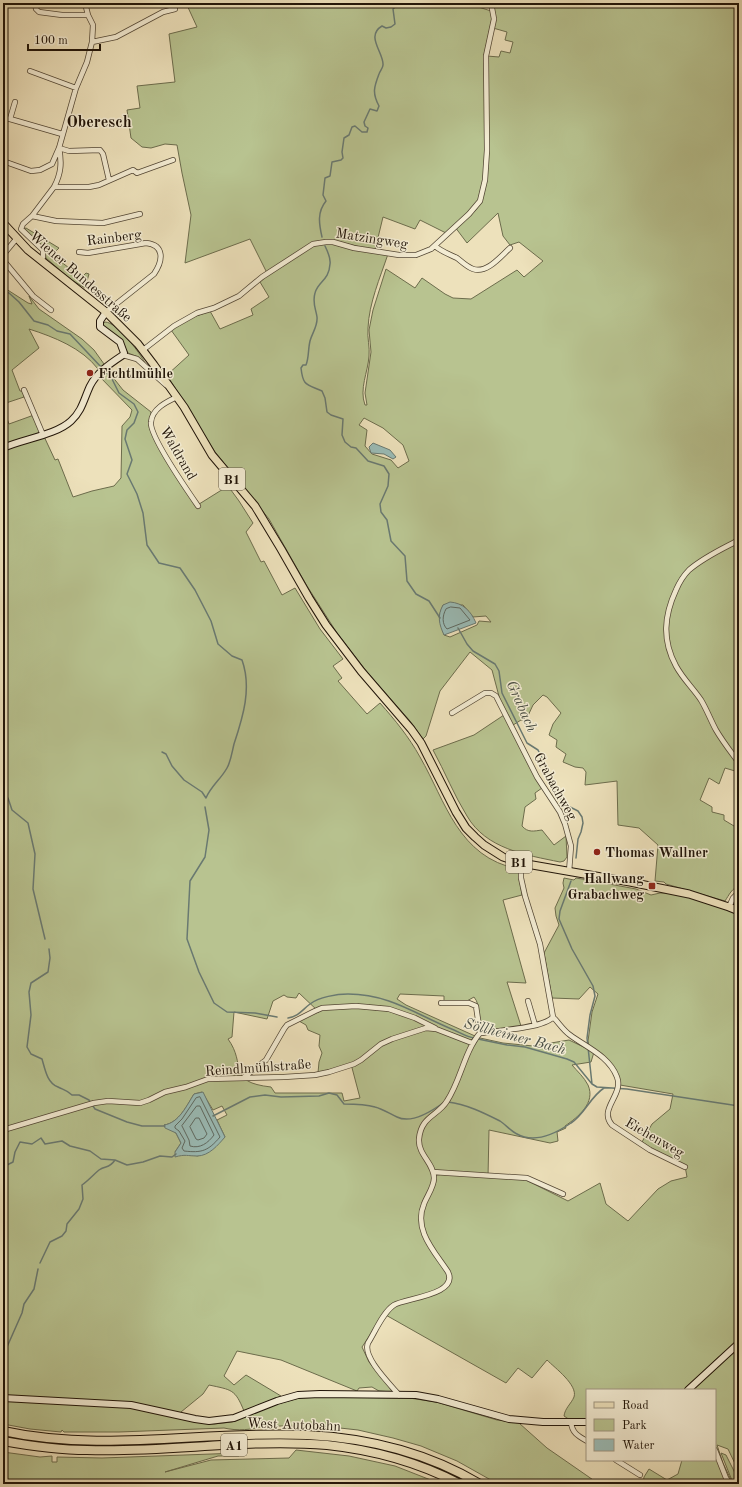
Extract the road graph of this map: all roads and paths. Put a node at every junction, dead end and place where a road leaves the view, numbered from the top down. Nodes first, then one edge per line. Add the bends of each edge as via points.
1 (36, 3) edge
2 (85, 3) edge
3 (492, 3) edge
4 (174, 9) dead end
5 (88, 15) junction
6 (92, 42) junction
7 (30, 71) dead end
8 (76, 88) junction
9 (15, 102) dead end
10 (3, 119) edge
11 (10, 119) junction
12 (62, 134) junction
13 (59, 148) junction
14 (173, 160) dead end
15 (3, 161) edge
16 (109, 180) junction
17 (54, 187) junction
18 (140, 214) dead end
19 (32, 216) junction
20 (3, 223) edge
21 (17, 238) junction
22 (436, 246) junction
23 (510, 248) dead end
24 (79, 252) dead end
25 (3, 255) edge
26 (3, 260) edge
27 (41, 260) junction
28 (51, 310) dead end
29 (106, 312) junction
30 (143, 350) junction
31 (123, 355) junction
32 (171, 388) junction
33 (24, 390) dead end
34 (177, 397) junction
35 (43, 435) junction
36 (3, 448) edge
37 (198, 506) dead end
38 (739, 540) edge
39 (452, 713) dead end
40 (739, 763) edge
41 (521, 863) junction
42 (569, 872) junction
43 (739, 892) edge
44 (729, 906) junction
45 (739, 911) edge
46 (528, 1001) dead end
47 (441, 1003) dead end
48 (553, 1017) junction
49 (535, 1025) junction
50 (436, 1029) junction
51 (475, 1039) junction
52 (243, 1078) junction
53 (3, 1130) edge
54 (685, 1167) dead end
55 (433, 1172) junction
56 (563, 1194) dead end
57 (739, 1343) edge
58 (689, 1389) edge
59 (399, 1394) junction
60 (3, 1398) edge
61 (571, 1422) junction
62 (586, 1422) edge
63 (3, 1431) edge
64 (586, 1440) edge
65 (3, 1441) edge
66 (716, 1453) edge
67 (618, 1461) edge
68 (640, 1475) dead end
69 (460, 1484) edge
70 (480, 1484) edge
71 (730, 1484) edge

1 - 5 street via 39,12
2 - 5 street
3 - 22 street, Matzingweg via 494,19 486,56 486,180 480,201
4 - 6 street via 163,12 116,37
5 - 6 street via 93,25
6 - 8 street
7 - 8 street
8 - 12 street
9 - 11 street
10 - 11 street
11 - 12 street
12 - 13 street
13 - 15 street via 52,164 40,170 31,171
13 - 16 street via 100,150
13 - 17 street via 60,172
14 - 16 street via 137,173 133,170
16 - 17 street via 89,187
17 - 19 street
18 - 19 street via 103,223 56,221
19 - 27 street via 23,224 22,229 43,250
20 - 21 main road, Wiener Bundesstraße / B1
21 - 25 street
21 - 27 main road, Wiener Bundesstraße / B1
22 - 23 street via 446,254 479,270 488,267
22 - 30 street, Matzingweg via 425,252 406,256 333,242 313,244 262,277 239,296 197,313 174,326
24 - 29 street, Rainberg via 88,253 146,243 157,246 160,252 158,269 154,274
26 - 28 street via 33,296
27 - 29 main road, Wiener Bundesstraße / B1
29 - 30 main road, Wiener Bundesstraße / B1
29 - 31 street via 100,321 100,327 120,342 124,350
30 - 32 main road, Wiener Bundesstraße / B1
31 - 32 street via 137,359
31 - 35 street via 100,372 90,386 80,411 71,422
32 - 34 main road, Wiener Bundesstraße / B1
33 - 35 street
34 - 37 street, Waldrand via 157,410 150,424 166,456
34 - 41 main road, Wiener Bundesstraße / B1 via 212,455 255,506 326,625 421,743 466,828 493,851
35 - 36 street
38 - 40 street via 715,552 689,570 672,598 666,620 667,638 676,665 697,693 721,738
39 - 42 street, Grabachweg via 485,693 496,696 537,777 565,824 571,846
41 - 42 main road, B1
41 - 48 street via 521,878 540,944
42 - 44 main road, B1 via 689,894
43 - 44 street
44 - 45 main road, B1
46 - 49 street
47 - 51 street via 469,1003 476,1006
48 - 49 street, Reindlmühlstraße via 550,1021
48 - 54 street, Eichenweg via 562,1029 588,1046 615,1072 618,1078 617,1091 608,1112 612,1125 650,1150
49 - 51 street, Reindlmühlstraße
50 - 51 street, Reindlmühlstraße
50 - 52 street, Reindlmühlstraße via 420,1030 392,1039 381,1044 362,1060 329,1072 315,1075
50 - 52 street via 381,1007 322,1008 287,1025 266,1060
51 - 55 street via 448,1099 426,1119 419,1139 422,1153
52 - 53 street, Reindlmühlstraße via 208,1079 164,1092 140,1103 108,1101 92,1104
55 - 56 street via 527,1178
55 - 59 street via 433,1184 423,1204 420,1218 430,1246 450,1274 448,1281 445,1286 430,1295 395,1304 389,1309 366,1347 381,1375
57 - 58 street
59 - 60 street via 294,1396 234,1418 209,1421 131,1405
59 - 61 street via 438,1399 508,1420
61 - 62 street
61 - 64 street via 574,1433
63 - 70 highway, West Autobahn / A1 via 24,1436 82,1441 282,1434 332,1437 370,1442 405,1451 436,1462
65 - 69 highway, West Autobahn / A1 via 36,1447 88,1450 272,1444 325,1445 399,1459
66 - 71 street
67 - 68 street

